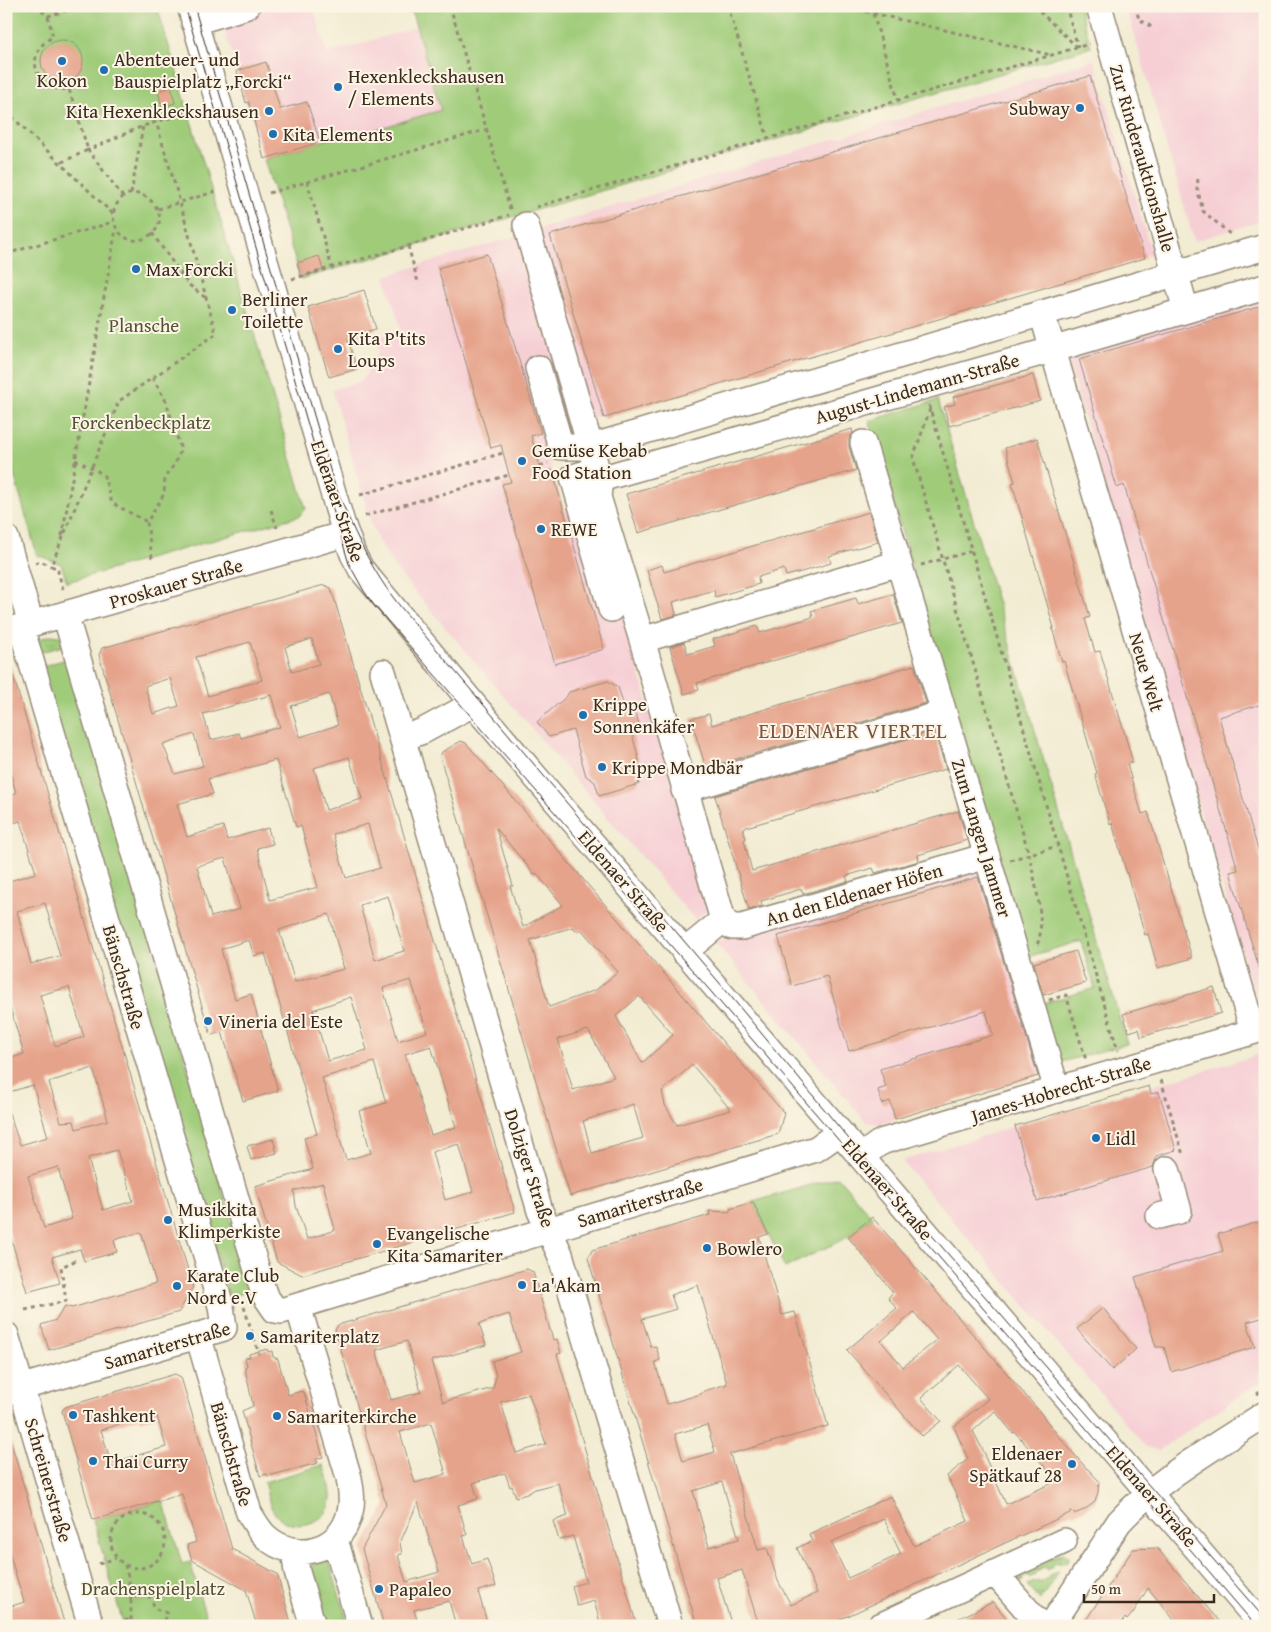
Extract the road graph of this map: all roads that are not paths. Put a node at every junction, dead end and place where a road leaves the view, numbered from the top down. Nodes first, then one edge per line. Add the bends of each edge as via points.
1 (248, 6) edge
2 (1099, 6) edge
3 (192, 14) edge
4 (528, 217) road end
5 (1265, 247) edge
6 (1175, 273) junction
7 (1265, 287) edge
8 (1186, 310) junction
9 (1042, 313) junction
10 (1052, 349) junction
11 (538, 368) dead end
12 (863, 443) dead end
13 (596, 465) junction
14 (345, 534) junction
15 (6, 538) edge
16 (900, 567) junction
17 (611, 609) dead end
18 (65, 614) junction
19 (20, 627) edge
20 (642, 640) junction
21 (383, 672) dead end
22 (473, 704) junction
23 (944, 713) junction
24 (403, 738) junction
25 (684, 790) junction
26 (989, 861) junction
27 (723, 920) junction
28 (684, 952) junction
29 (1259, 1030) edge
30 (1057, 1090) junction
31 (839, 1133) junction
32 (861, 1157) junction
33 (1176, 1165) road end
34 (1159, 1216) dead end
35 (549, 1229) junction
36 (286, 1308) junction
37 (224, 1328) joint
38 (6, 1335) edge
39 (198, 1335) junction
40 (14, 1390) edge
41 (1265, 1414) edge
42 (1149, 1492) junction
43 (336, 1539) junction
44 (1064, 1541) dead end
45 (294, 1550) junction
46 (995, 1573) junction
47 (91, 1626) edge
48 (313, 1626) edge
49 (360, 1626) edge
50 (670, 1626) edge
51 (880, 1626) edge
52 (1044, 1626) edge
53 (1051, 1626) edge
54 (1263, 1626) edge

1 - 3 street, Eldenaer Straße
2 - 6 street, Zur Rinderauktionshalle
3 - 14 street, Eldenaer Straße
4 - 13 street
5 - 6 street, August-Lindemann-Straße
6 - 8 street, Zur Rinderauktionshalle
6 - 9 street, August-Lindemann-Straße
7 - 8 street, August-Lindemann-Straße
8 - 10 street, August-Lindemann-Straße
9 - 10 street, Neue Welt
9 - 13 street, August-Lindemann-Straße
10 - 13 street, August-Lindemann-Straße
10 - 29 street, Neue Welt
11 - 13 street via 561,447
12 - 16 street, Zum Langen Jammer
13 - 17 street via 573,477
13 - 20 street via 598,496
14 - 18 street, Proskauer Straße
14 - 22 street, Eldenaer Straße via 361,569
15 - 19 street, Bänschstraße
16 - 20 street
16 - 23 street, Zum Langen Jammer
18 - 19 street, Proskauer Straße
18 - 36 street via 264,1294
19 - 37 street, Bänschstraße via 221,1306
20 - 25 street
21 - 24 street, Dolziger Straße
22 - 24 street via 423,732
22 - 28 street, Eldenaer Straße
23 - 25 street
23 - 26 street, Zum Langen Jammer
24 - 35 street, Dolziger Straße via 540,1210
25 - 27 street
26 - 27 street, An den Eldenaer Höfen via 742,927 732,928
26 - 30 street, Zum Langen Jammer
27 - 28 street
28 - 31 street, Eldenaer Straße
29 - 30 street, James-Hobrecht-Straße
30 - 32 street, James-Hobrecht-Straße via 884,1141
31 - 32 street, Eldenaer Straße
31 - 35 street, Samariterstraße via 816,1149
32 - 42 street, Eldenaer Straße
33 - 34 street via 1179,1211
35 - 36 street, Samariterstraße
35 - 50 street, Dolziger Straße via 560,1254
36 - 43 street via 349,1478 350,1514
37 - 39 street, Samariterstraße
38 - 40 street, Schreinerstraße
39 - 40 street, Samariterstraße
39 - 45 street, Bänschstraße via 249,1514 264,1536
40 - 47 street, Schreinerstraße
41 - 42 street
42 - 53 street via 1119,1522
42 - 54 street, Eldenaer Straße
43 - 45 street, Bänschstraße via 316,1549
43 - 49 street
44 - 46 street
45 - 48 street
46 - 51 street
46 - 52 street

